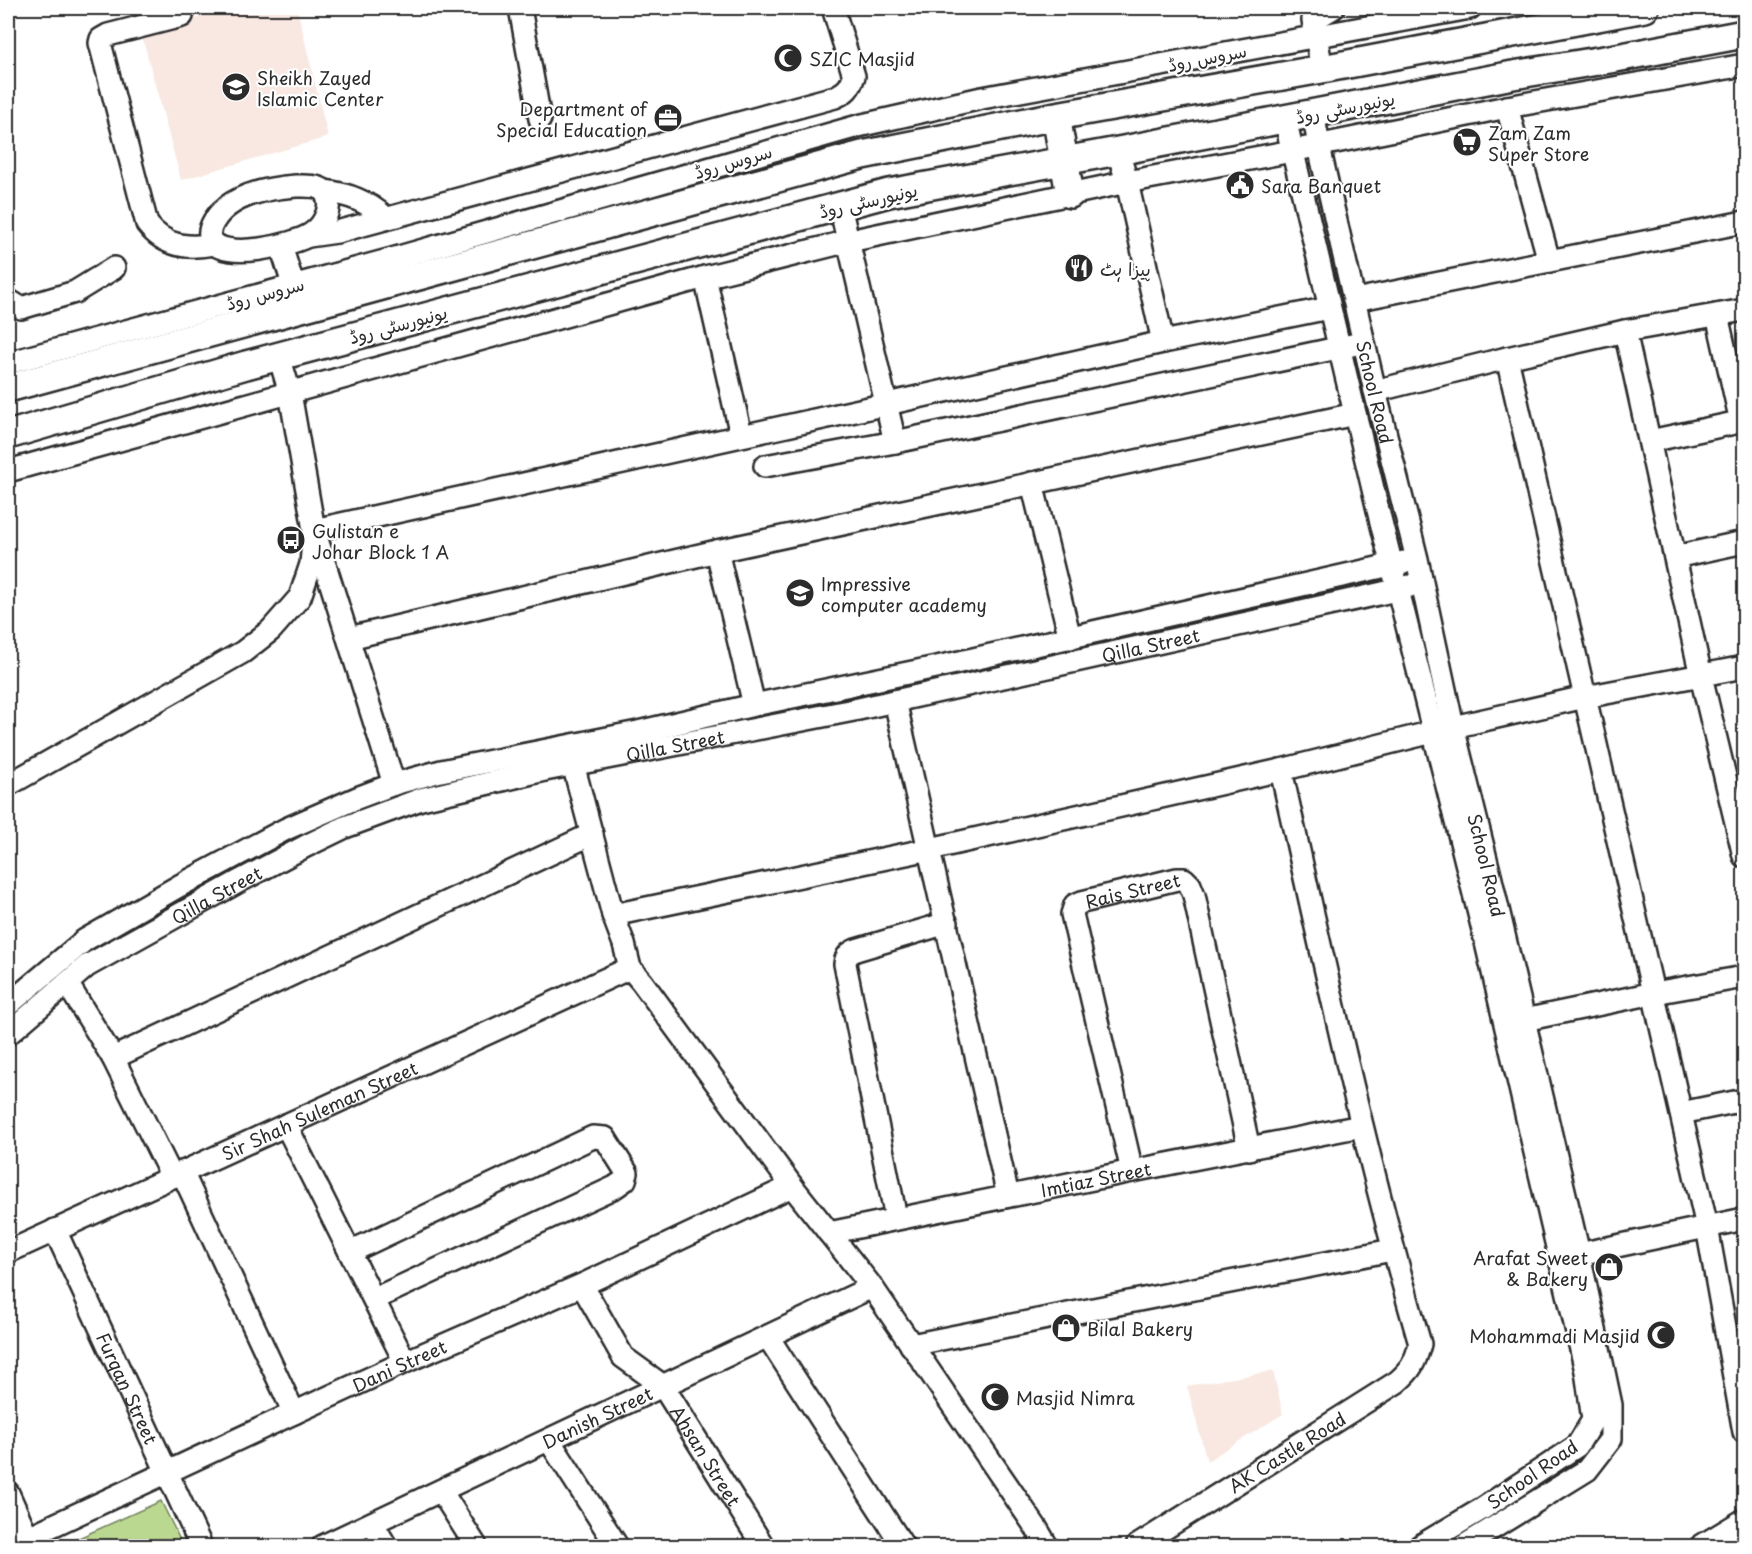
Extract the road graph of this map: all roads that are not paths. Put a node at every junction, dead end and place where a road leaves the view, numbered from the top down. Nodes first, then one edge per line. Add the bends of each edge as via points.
1 (520, 8) edge
2 (833, 8) edge
3 (1333, 8) edge
4 (1470, 8) edge
5 (1645, 8) edge
6 (182, 16) dead end
7 (1309, 21) edge
8 (1744, 34) edge
9 (1744, 65) edge
10 (1322, 69) junction
11 (1051, 86) junction
12 (1508, 106) junction
13 (1313, 114) junction
14 (1056, 116) junction
15 (540, 119) dead end
16 (1285, 119) junction
17 (1319, 145) junction
18 (1292, 151) junction
19 (1118, 152) junction
20 (1064, 162) junction
21 (1127, 182) junction
22 (324, 191) junction
23 (1070, 194) junction
24 (840, 206) junction
25 (386, 218) junction
26 (1744, 222) edge
27 (309, 236) junction
28 (849, 242) junction
29 (215, 244) junction
30 (281, 246) junction
31 (1549, 261) junction
32 (114, 268) dead end
33 (705, 277) junction
34 (297, 297) junction
35 (1354, 300) junction
36 (12, 307) edge
37 (1329, 308) junction
38 (1744, 310) edge
39 (1717, 315) junction
40 (1625, 332) junction
41 (1163, 342) junction
42 (1364, 343) junction
43 (1340, 347) junction
44 (77, 356) junction
45 (279, 356) junction
46 (1507, 357) junction
47 (1736, 362) edge
48 (8, 363) edge
49 (8, 388) edge
50 (1375, 391) junction
51 (290, 393) junction
52 (887, 404) junction
53 (1355, 414) junction
54 (1743, 422) edge
55 (8, 435) edge
56 (741, 435) junction
57 (1650, 441) junction
58 (896, 442) junction
59 (765, 466) dead end
60 (8, 471) edge
61 (1032, 483) junction
62 (314, 530) junction
63 (1744, 542) edge
64 (717, 551) junction
65 (1675, 557) junction
66 (1417, 559) junction
67 (1391, 565) junction
68 (1421, 583) junction
69 (1398, 589) junction
70 (349, 638) junction
71 (1070, 638) junction
72 (1744, 667) edge
73 (1701, 676) junction
74 (1585, 697) junction
75 (895, 701) junction
76 (754, 705) junction
77 (1444, 730) junction
78 (573, 764) junction
79 (1281, 770) junction
80 (394, 784) junction
81 (8, 785) edge
82 (286, 829) junction
83 (592, 834) junction
84 (930, 849) junction
85 (298, 851) junction
86 (1744, 856) edge
87 (613, 915) junction
88 (946, 922) junction
89 (630, 968) junction
90 (1744, 977) edge
91 (67, 983) junction
92 (1654, 993) junction
93 (8, 1005) edge
94 (1524, 1020) junction
95 (8, 1033) edge
96 (113, 1058) junction
97 (1744, 1100) edge
98 (1681, 1113) junction
99 (286, 1125) junction
100 (1361, 1126) junction
101 (1249, 1149) junction
102 (1132, 1171) junction
103 (177, 1174) junction
104 (792, 1186) junction
105 (1008, 1196) junction
106 (896, 1218) junction
107 (1744, 1219) edge
108 (1707, 1227) junction
109 (55, 1230) junction
110 (829, 1233) junction
111 (1392, 1250) junction
112 (8, 1252) edge
113 (350, 1252) junction
114 (1579, 1254) junction
115 (582, 1285) junction
116 (872, 1287) junction
117 (374, 1299) junction
118 (768, 1336) junction
119 (1737, 1343) edge
120 (1589, 1344) junction
121 (911, 1345) junction
122 (405, 1362) junction
123 (663, 1386) junction
124 (294, 1413) junction
125 (1744, 1432) edge
126 (549, 1440) junction
127 (167, 1472) junction
128 (441, 1491) junction
129 (8, 1493) edge
130 (1744, 1520) edge
131 (372, 1523) junction
132 (18, 1542) edge
133 (201, 1546) edge
134 (323, 1546) edge
135 (386, 1546) edge
136 (476, 1546) edge
137 (617, 1546) edge
138 (763, 1546) edge
139 (903, 1546) edge
140 (1047, 1546) edge
141 (1137, 1546) edge
142 (1419, 1546) edge
143 (1464, 1546) edge
144 (1701, 1546) edge

1 - 15 street
2 - 25 street via 854,76 851,86 836,97
3 - 7 street
4 - 7 street, سروس روڈ
5 - 10 main road
6 - 29 street via 108,35 100,43 147,224 155,235 172,243
7 - 10 street
7 - 11 street, سروس روڈ
8 - 13 main road, یونیورسٹی روڈ
9 - 12 street
10 - 14 main road
11 - 14 street
11 - 34 street, سروس روڈ via 858,126 415,253
12 - 17 street
12 - 31 street
13 - 16 main road, یونیورسٹی روڈ
13 - 17 street, School Road
14 - 20 main road
14 - 34 main road via 862,155
16 - 18 street, School Road
16 - 19 main road, یونیورسٹی روڈ
17 - 18 street
17 - 35 street, School Road
18 - 21 street
18 - 37 street, School Road
19 - 20 main road, یونیورسٹی روڈ
19 - 21 street
20 - 23 main road
20 - 24 main road, یونیورسٹی روڈ
21 - 23 street
21 - 41 street
22 - 25 street via 363,201
22 - 27 street via 327,215
22 - 29 street via 308,186 282,187 237,201 219,214 211,227
23 - 28 street
24 - 28 street
24 - 45 main road, یونیورسٹی روڈ
25 - 27 street
26 - 31 street
27 - 30 street
28 - 33 street
28 - 52 street
29 - 30 street via 246,251
30 - 34 street
31 - 35 street
32 - 36 street via 75,292
33 - 51 street
33 - 56 street
34 - 44 main road
35 - 42 street, School Road
37 - 41 street
37 - 43 street, School Road
38 - 39 street
39 - 40 street
39 - 47 street
40 - 46 street
40 - 57 street
41 - 52 street
42 - 43 street
42 - 50 street, School Road
43 - 53 street, School Road
43 - 58 street
44 - 48 street
44 - 49 main road
45 - 51 street
45 - 55 main road, یونیورسٹی روڈ
46 - 50 street
46 - 74 street
47 - 54 street
50 - 66 street, School Road
51 - 60 street
51 - 62 street
52 - 56 street
52 - 58 street
53 - 61 street
53 - 67 street, School Road
54 - 57 street
56 - 62 street
57 - 65 street
58 - 59 street
61 - 64 street
61 - 71 street
62 - 70 street
62 - 81 street via 311,564 300,597 271,630 243,652
63 - 65 street
64 - 70 street
64 - 76 street
65 - 73 street
66 - 67 street, Qilla Street
66 - 68 street, School Road
67 - 69 street, School Road
67 - 71 street, Qilla Street
68 - 69 street, Qilla Street
68 - 77 street, School Road
69 - 75 street, Qilla Street
69 - 77 street, School Road
70 - 80 street
71 - 76 street, Qilla Street
72 - 73 street
73 - 74 street
73 - 86 street
74 - 77 street
74 - 92 street
75 - 78 street, Qilla Street
75 - 84 street
76 - 80 street, Qilla Street
77 - 79 street
77 - 94 street, School Road
77 - 120 street, School Road via 1484,934
78 - 83 street
78 - 85 street, Qilla Street via 421,799 345,827
79 - 84 street
79 - 100 street
80 - 82 street, Qilla Street
82 - 85 street
82 - 93 street, Qilla Street via 85,940
83 - 87 street
83 - 96 street
84 - 87 street
84 - 88 street
85 - 91 street, Qilla Street via 87,966
87 - 89 street
88 - 105 street
88 - 106 street via 856,950 849,953 845,964
89 - 99 street, Sir Shah Suleman Street
89 - 104 street
90 - 92 street
91 - 95 street, Qilla Street
91 - 96 street
92 - 94 street
92 - 98 street
94 - 114 street, School Road
96 - 103 street
97 - 98 street
98 - 108 street
99 - 103 street, Sir Shah Suleman Street
99 - 113 street
100 - 101 street, Imtiaz Street
100 - 111 street
101 - 102 street, Imtiaz Street
101 - 102 street, Rais Street via 1194,896 1184,879 1177,879 1082,902 1075,905 1072,914
102 - 105 street, Imtiaz Street
103 - 109 street, Sir Shah Suleman Street
103 - 124 street
104 - 110 street
104 - 115 street, Dani Street
105 - 106 street, Imtiaz Street
106 - 110 street, Imtiaz Street
107 - 108 street
108 - 114 street
108 - 119 street
109 - 112 street, Sir Shah Suleman Street
109 - 127 street, Furqan Street
110 - 116 street
111 - 121 street
111 - 141 street, AK Castle Road via 1420,1344 1410,1371
113 - 117 street
113 - 117 street via 593,1137 604,1137 627,1173 625,1180 615,1187
114 - 120 street, School Road
115 - 122 street, Dani Street
115 - 123 street, Ahsan Street via 623,1357
116 - 118 street, Danish Street
116 - 121 street
117 - 122 street
118 - 123 street, Danish Street
118 - 139 street
119 - 125 street
120 - 142 street, School Road via 1586,1371 1593,1420 1577,1446
120 - 143 street, School Road via 1611,1405 1611,1439 1587,1470
121 - 140 street
122 - 124 street, Dani Street
123 - 126 street, Danish Street
123 - 138 street, Ahsan Street
124 - 127 street, Dani Street
126 - 128 street, Danish Street
126 - 137 street
127 - 132 street, Dani Street
127 - 133 street, Furqan Street
128 - 131 street, Danish Street
128 - 136 street
129 - 132 street
130 - 144 street
131 - 134 street, Danish Street
131 - 135 street

